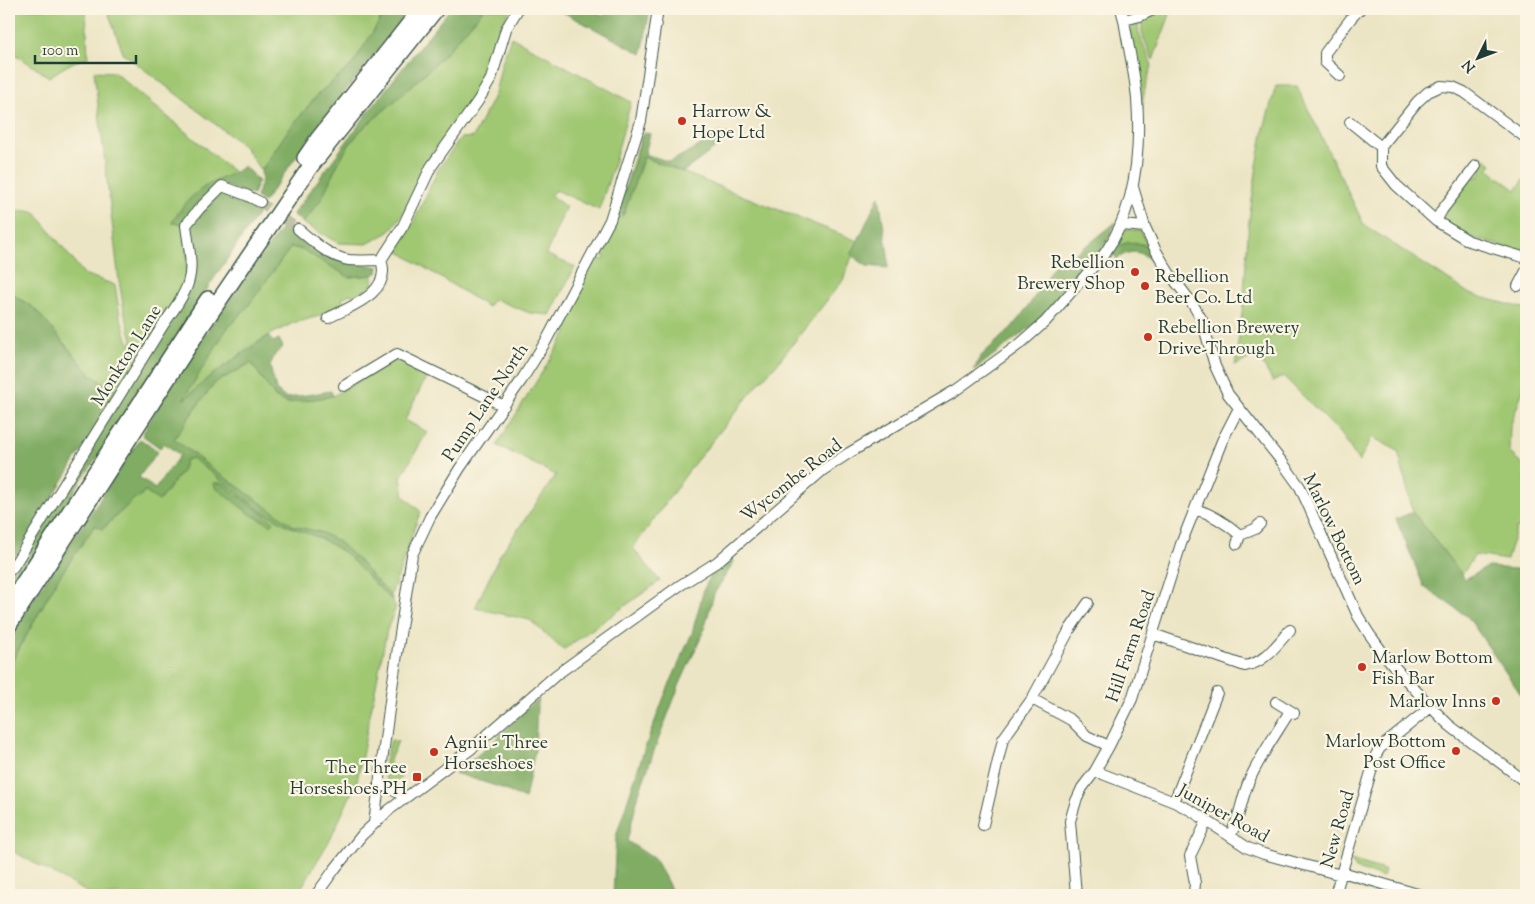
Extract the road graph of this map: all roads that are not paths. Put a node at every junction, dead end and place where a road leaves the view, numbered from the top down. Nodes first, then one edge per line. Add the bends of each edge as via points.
1 (421, 9) edge
2 (436, 9) edge
3 (518, 9) edge
4 (658, 9) edge
5 (1120, 9) edge
6 (1155, 9) edge
7 (1360, 9) edge
8 (1124, 20) junction
9 (1333, 74) dead end
10 (1350, 122) dead end
11 (1526, 138) edge
12 (1381, 147) junction
13 (1475, 169) dead end
14 (1133, 187) junction
15 (260, 202) tunnel mouth
16 (1436, 221) junction
17 (1122, 225) junction
18 (1145, 227) junction
19 (298, 229) tunnel mouth
20 (1526, 258) edge
21 (381, 260) junction
22 (1526, 271) edge
23 (1518, 286) dead end
24 (328, 318) dead end
25 (344, 386) dead end
26 (504, 406) junction
27 (1239, 408) junction
28 (1195, 509) junction
29 (1260, 524) dead end
30 (9, 571) edge
31 (9, 606) edge
32 (1088, 608) dead end
33 (9, 625) edge
34 (1290, 630) dead end
35 (1153, 634) junction
36 (1217, 693) dead end
37 (1032, 699) junction
38 (1276, 702) dead end
39 (1431, 707) junction
40 (1109, 746) junction
41 (1095, 771) junction
42 (379, 783) junction
43 (1526, 783) edge
44 (406, 797) junction
45 (1174, 802) junction
46 (986, 821) dead end
47 (1207, 821) junction
48 (374, 824) junction
49 (1230, 836) junction
50 (1341, 874) junction
51 (316, 895) edge
52 (1076, 895) edge
53 (1194, 895) edge
54 (1335, 895) edge
55 (1421, 895) edge

1 - 31 highway via 307,155 190,325
2 - 33 highway via 310,166 201,327
3 - 21 street via 506,29 491,79 431,167 403,226
4 - 26 street, Pump Lane North via 642,121 610,220 546,341
5 - 8 street, Wycombe Road
6 - 8 street
7 - 9 street via 1325,53 1325,62
8 - 14 street, Wycombe Road via 1137,98
10 - 12 street
11 - 12 street via 1464,92 1441,86 1417,102
12 - 16 street via 1381,166 1396,185
13 - 16 street
14 - 17 street, Wycombe Road
14 - 18 street, Marlow Bottom
15 - 30 street, Monkton Lane via 222,186 186,225 190,267 183,294
16 - 20 street via 1469,241
17 - 18 street
17 - 44 street, Wycombe Road via 1105,253 1045,322 1021,343 956,390 823,470 718,562 556,674 471,749
18 - 27 street, Marlow Bottom via 1169,273 1202,320 1215,366 1228,394
19 - 21 street via 335,256 348,260
21 - 24 street via 383,272 373,293
22 - 23 street
25 - 26 street via 397,354
26 - 42 street, Pump Lane North via 460,468 412,555
27 - 28 street, Hill Farm Road
27 - 39 street, Marlow Bottom via 1300,487 1369,636
28 - 29 street via 1224,522 1238,539
28 - 35 street, Hill Farm Road
32 - 37 street via 1070,629 1057,660
34 - 35 street via 1268,648 1264,658 1245,666
35 - 40 street, Hill Farm Road via 1132,699
36 - 45 street via 1215,707
37 - 40 street via 1071,720 1087,736
37 - 46 street via 1003,739
38 - 49 street via 1292,712 1258,760 1247,784 1237,825
39 - 43 street, Marlow Bottom
39 - 50 street, New Road via 1380,748 1376,755
40 - 41 street, Hill Farm Road
41 - 45 street, Juniper Road
41 - 52 street, Hill Farm Road via 1082,788 1070,821
42 - 44 street
42 - 48 street, Pump Lane North
44 - 48 street, Wycombe Road
45 - 47 street, Juniper Road
47 - 49 street, Juniper Road
47 - 53 street via 1190,856
48 - 51 street, Wycombe Road
49 - 50 street, Juniper Road via 1264,854
50 - 54 street, New Road
50 - 55 street, Juniper Road

